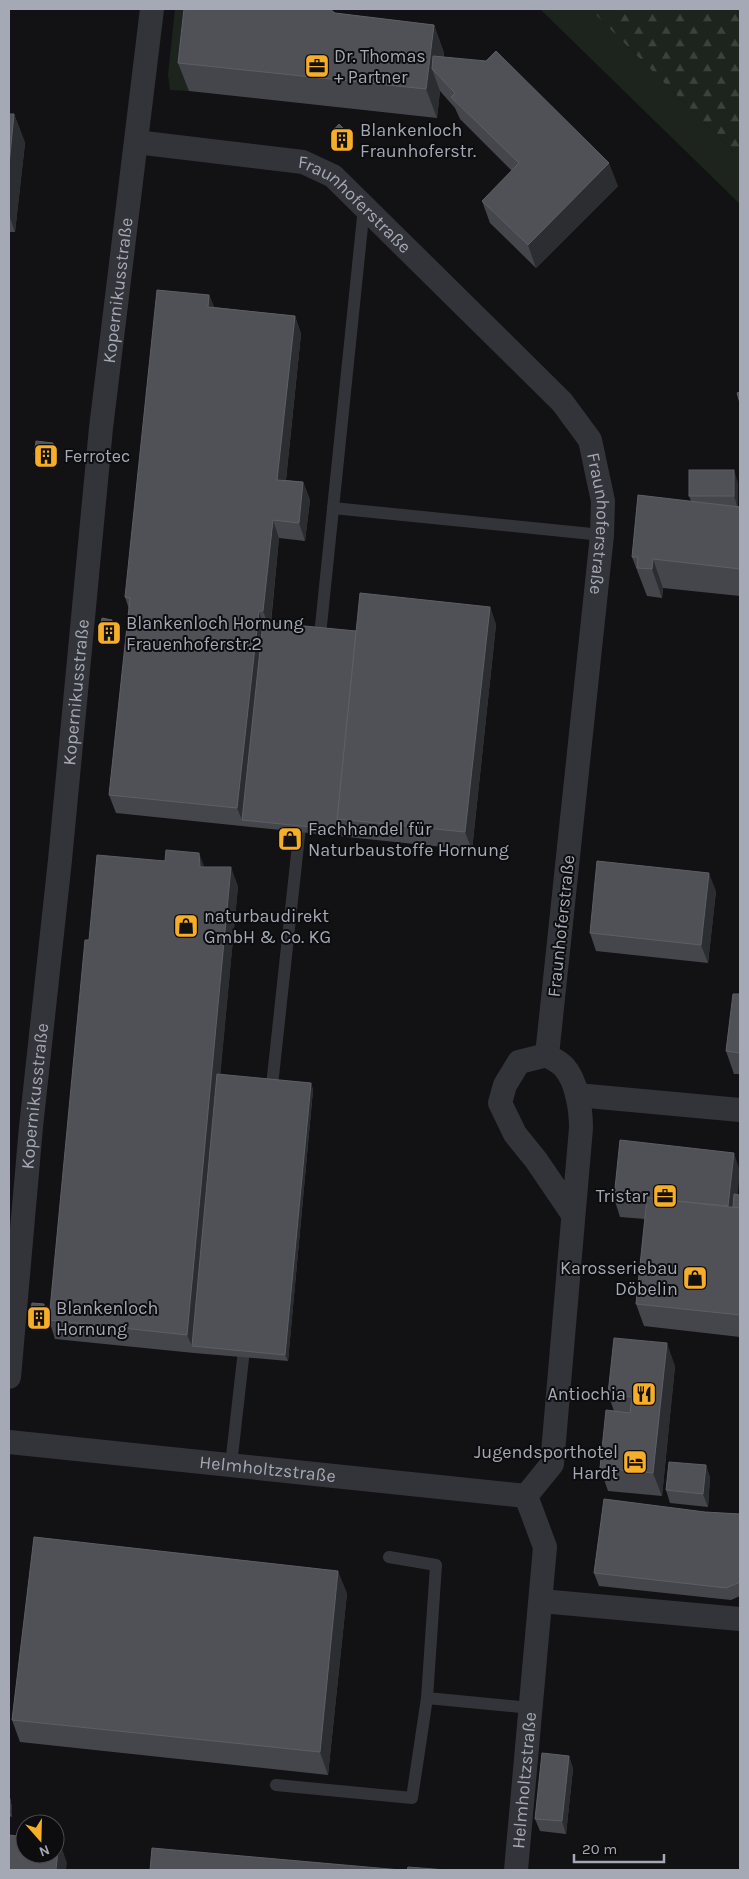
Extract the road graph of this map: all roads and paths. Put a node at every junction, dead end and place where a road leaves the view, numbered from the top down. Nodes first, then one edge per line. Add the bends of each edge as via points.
1 (152, 9) edge
2 (136, 142) junction
3 (364, 207) junction
4 (333, 508) junction
5 (602, 535) junction
6 (318, 653) edge
7 (302, 802) edge
8 (547, 1055) junction
9 (577, 1094) junction
10 (269, 1110) edge
11 (740, 1110) edge
12 (572, 1213) junction
13 (246, 1329) edge
14 (9, 1377) edge
15 (9, 1442) edge
16 (232, 1465) junction
17 (526, 1496) junction
18 (389, 1557) dead end
19 (541, 1601) junction
20 (740, 1619) edge
21 (427, 1698) junction
22 (531, 1708) junction
23 (276, 1785) dead end
24 (516, 1870) edge

1 - 2 street, Kopernikusstraße
2 - 3 street, Fraunhoferstraße via 303,162 333,176
2 - 14 street, Kopernikusstraße via 101,428 60,860 30,1127
3 - 4 lane
3 - 5 street, Fraunhoferstraße via 562,402 590,440 603,501
4 - 5 lane
4 - 6 lane
5 - 8 street, Fraunhoferstraße
7 - 10 lane
8 - 9 street via 564,1067
8 - 12 street via 519,1062 505,1085 500,1104 515,1134
9 - 11 street
9 - 12 street via 581,1128
12 - 17 street via 552,1464
13 - 16 lane
15 - 16 street, Helmholtzstraße
16 - 17 street, Helmholtzstraße
17 - 19 street, Helmholtzstraße via 545,1547
18 - 21 lane via 436,1564
19 - 20 street
19 - 22 street, Helmholtzstraße
21 - 22 lane
21 - 23 lane via 412,1798
22 - 24 street, Helmholtzstraße

